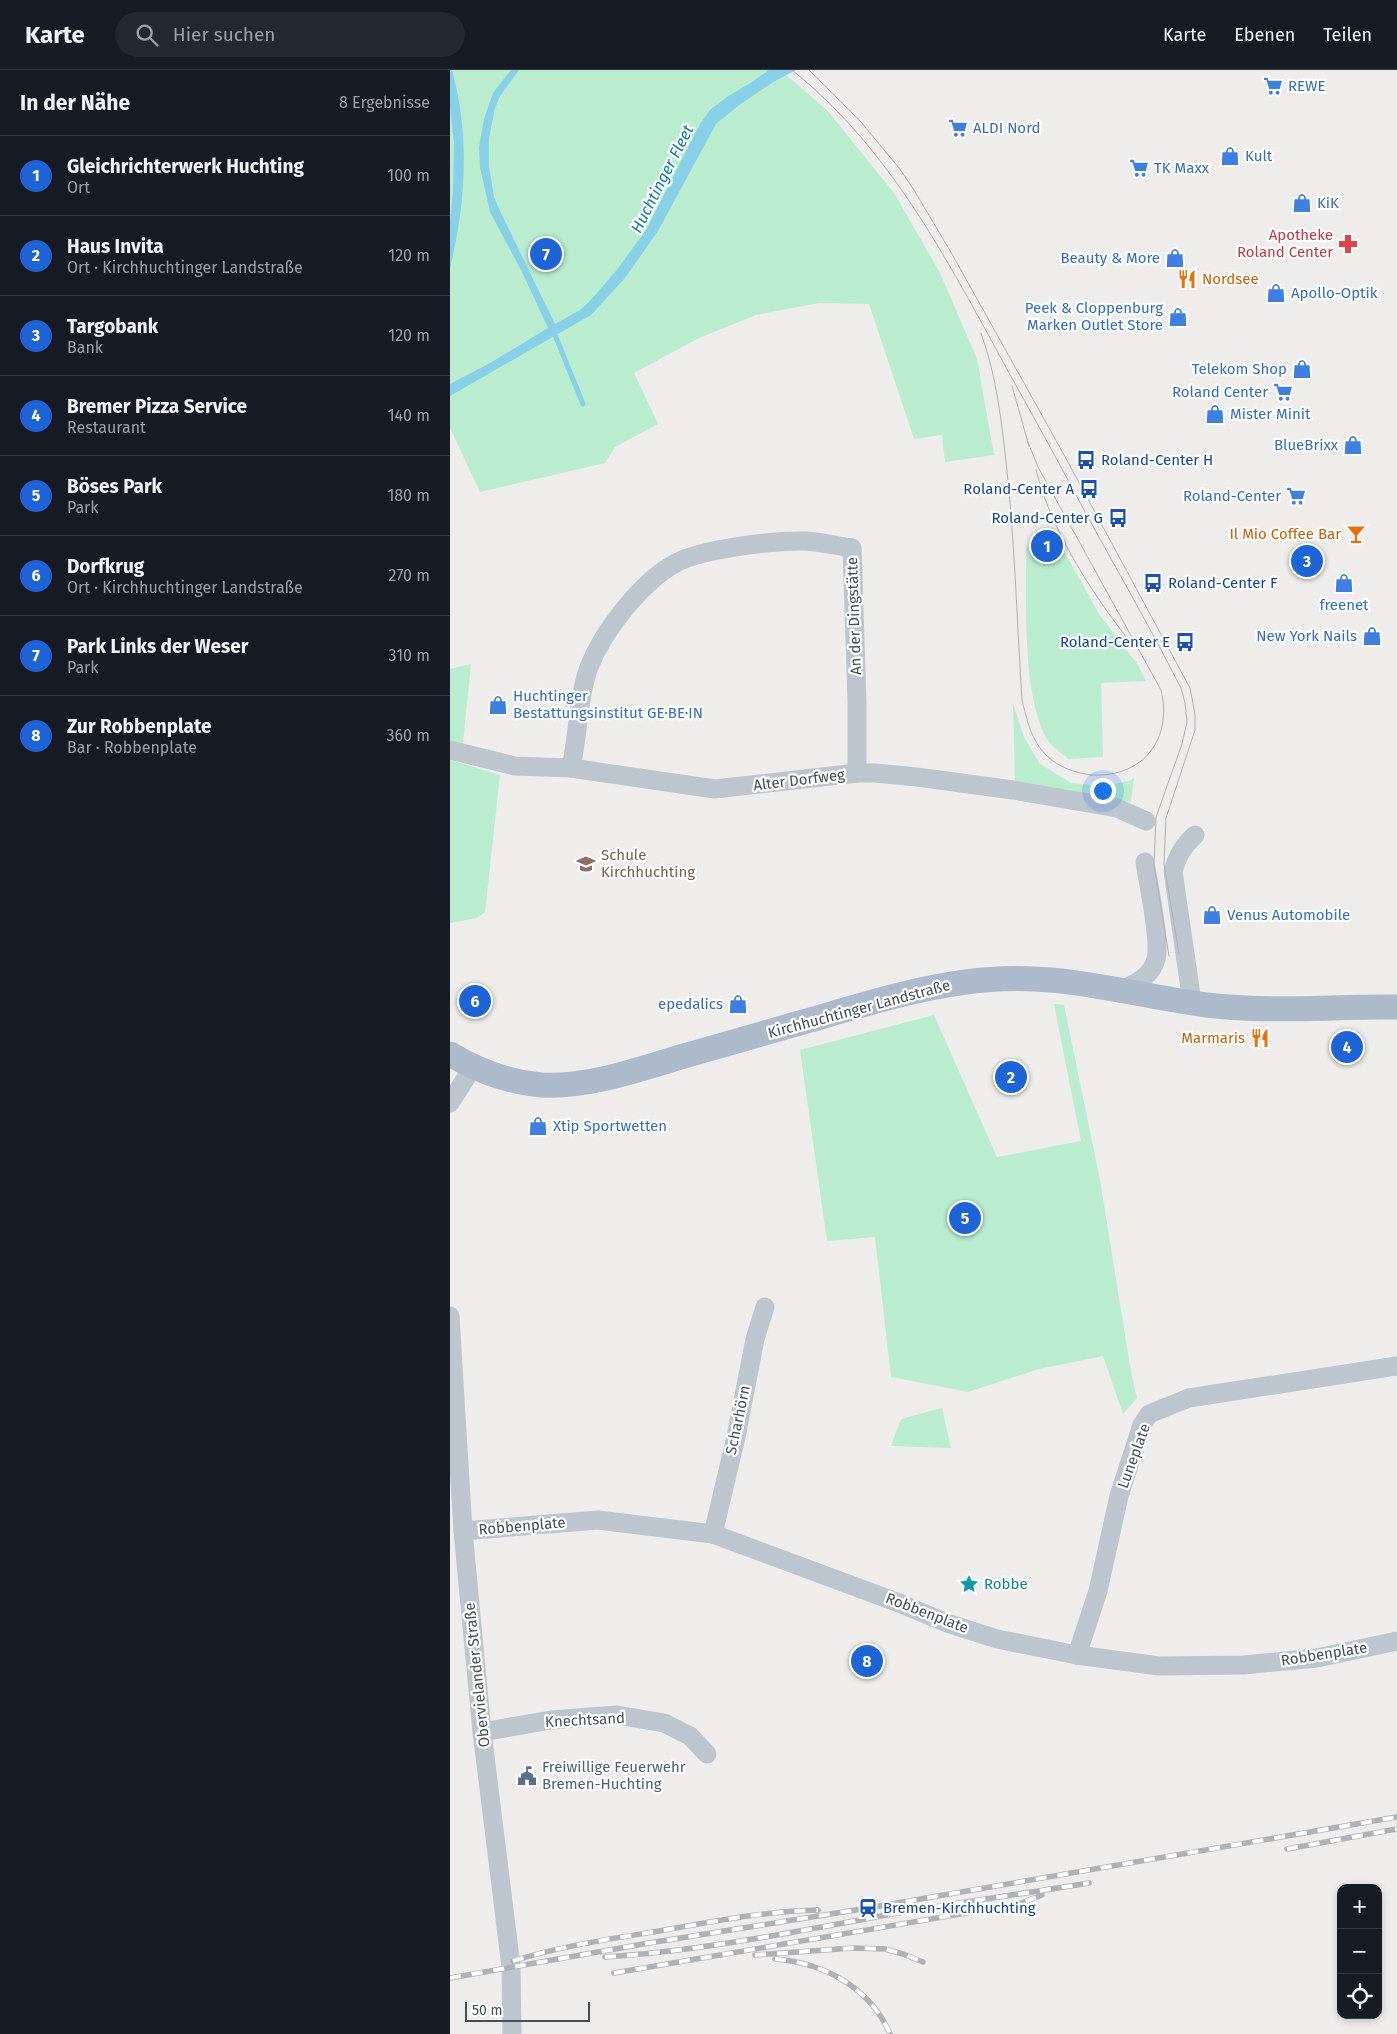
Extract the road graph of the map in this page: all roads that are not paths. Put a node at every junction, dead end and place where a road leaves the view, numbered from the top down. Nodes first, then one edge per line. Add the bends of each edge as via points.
1 (450, 750) edge
2 (571, 768) junction
3 (857, 773) junction
4 (1146, 821) dead end
5 (1195, 835) dead end
6 (1145, 862) dead end
7 (1122, 989) junction
8 (1192, 1002) junction
9 (1397, 1008) edge
10 (450, 1054) edge
11 (473, 1067) junction
12 (450, 1103) edge
13 (765, 1307) dead end
14 (450, 1316) edge
15 (1397, 1366) edge
16 (462, 1531) junction
17 (712, 1534) junction
18 (1397, 1641) edge
19 (1077, 1655) junction
20 (482, 1732) junction
21 (707, 1754) dead end
22 (512, 2034) edge

1 - 2 street, Alter Dorfweg via 515,766
2 - 3 street, Alter Dorfweg via 715,789
2 - 3 street, An der Dingstätte via 589,667 606,632 648,585 664,570 690,557 714,551 808,541 852,548
3 - 4 street, Alter Dorfweg via 918,777 1013,790 1117,808
5 - 8 street via 1177,855 1173,871
6 - 7 street via 1157,943 1156,959 1138,983
7 - 8 main road, Kirchhuchtinger Landstraße
7 - 11 main road, Kirchhuchtinger Landstraße via 1024,977 964,982 903,994 654,1064 570,1084 520,1082
8 - 9 main road, Kirchhuchtinger Landstraße via 1258,1009
10 - 11 main road, Kirchhuchtinger Landstraße
11 - 12 street
13 - 17 street, Scharhörn
14 - 16 street, Obervielander Straße
15 - 19 street, Luneplate via 1189,1398 1149,1414 1142,1425 1119,1496 1098,1591
16 - 17 street, Robbenplate via 598,1520
16 - 20 street, Obervielander Straße
17 - 19 street, Robbenplate via 947,1623 997,1639
18 - 19 street, Robbenplate via 1331,1656 1224,1666 1160,1666
20 - 21 street, Knechtsand via 550,1720 617,1716 664,1723 690,1736
20 - 22 street, Obervielander Straße via 511,1967

